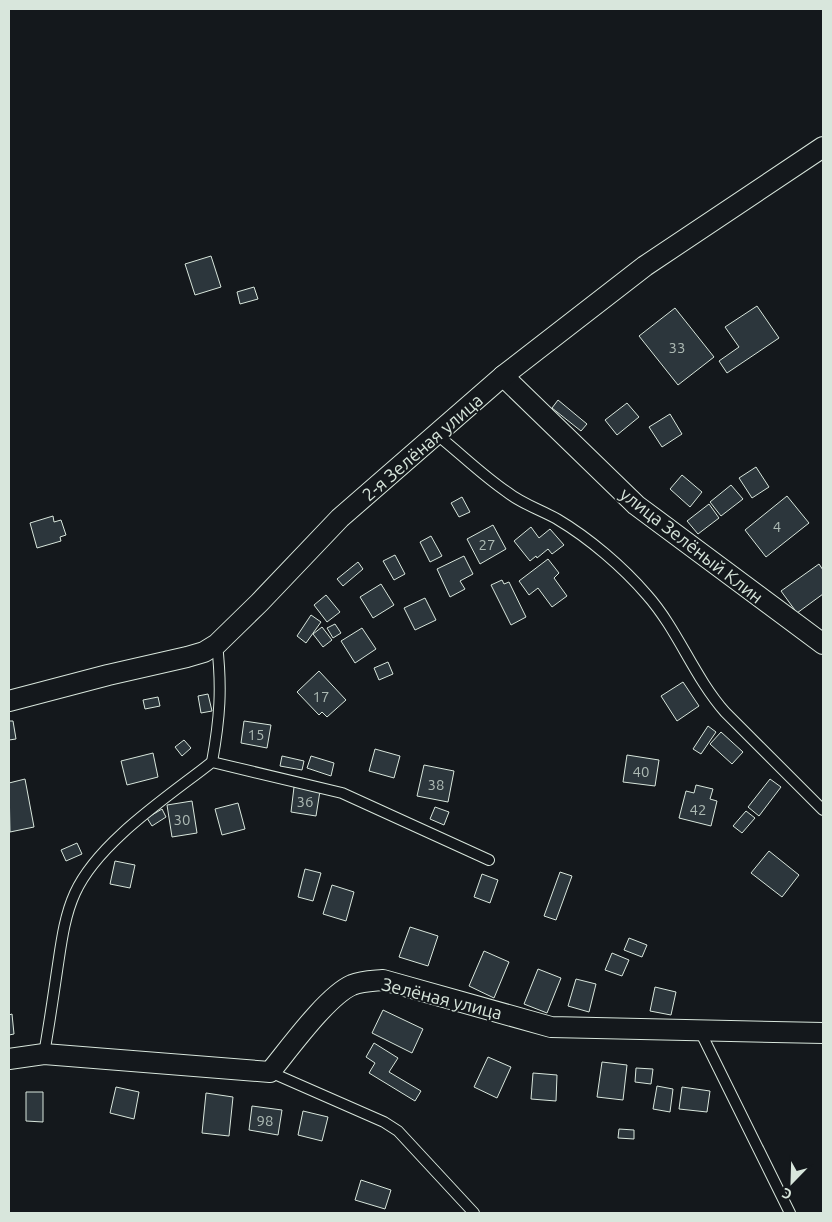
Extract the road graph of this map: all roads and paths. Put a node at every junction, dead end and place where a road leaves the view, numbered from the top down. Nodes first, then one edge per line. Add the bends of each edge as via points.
1 (823, 147) edge
2 (503, 376) junction
3 (436, 434) junction
4 (217, 644) junction
5 (823, 644) edge
6 (9, 700) edge
7 (212, 762) junction
8 (823, 810) edge
9 (489, 860) dead end
10 (699, 1029) junction
11 (823, 1032) edge
12 (44, 1054) junction
13 (9, 1058) edge
14 (270, 1072) junction
15 (474, 1213) edge
16 (790, 1213) edge

1 - 2 street, 2-я Зелёная улица via 645,266
2 - 3 street, 2-я Зелёная улица
2 - 5 street, улица Зелёный Клин via 636,505
3 - 4 street, 2-я Зелёная улица via 340,518
3 - 8 lane via 507,493 558,520 597,547 627,575 663,616 712,698
4 - 6 street, 2-я Зелёная улица via 187,657
4 - 7 lane via 220,707
7 - 9 lane via 342,793
7 - 12 lane via 119,837 80,884 68,913 60,948
10 - 11 street, Зелёная улица
10 - 14 street, Зелёная улица via 551,1027 383,980 367,981 344,990 324,1007
10 - 16 lane
12 - 13 street
12 - 14 street
14 - 15 lane via 398,1131

